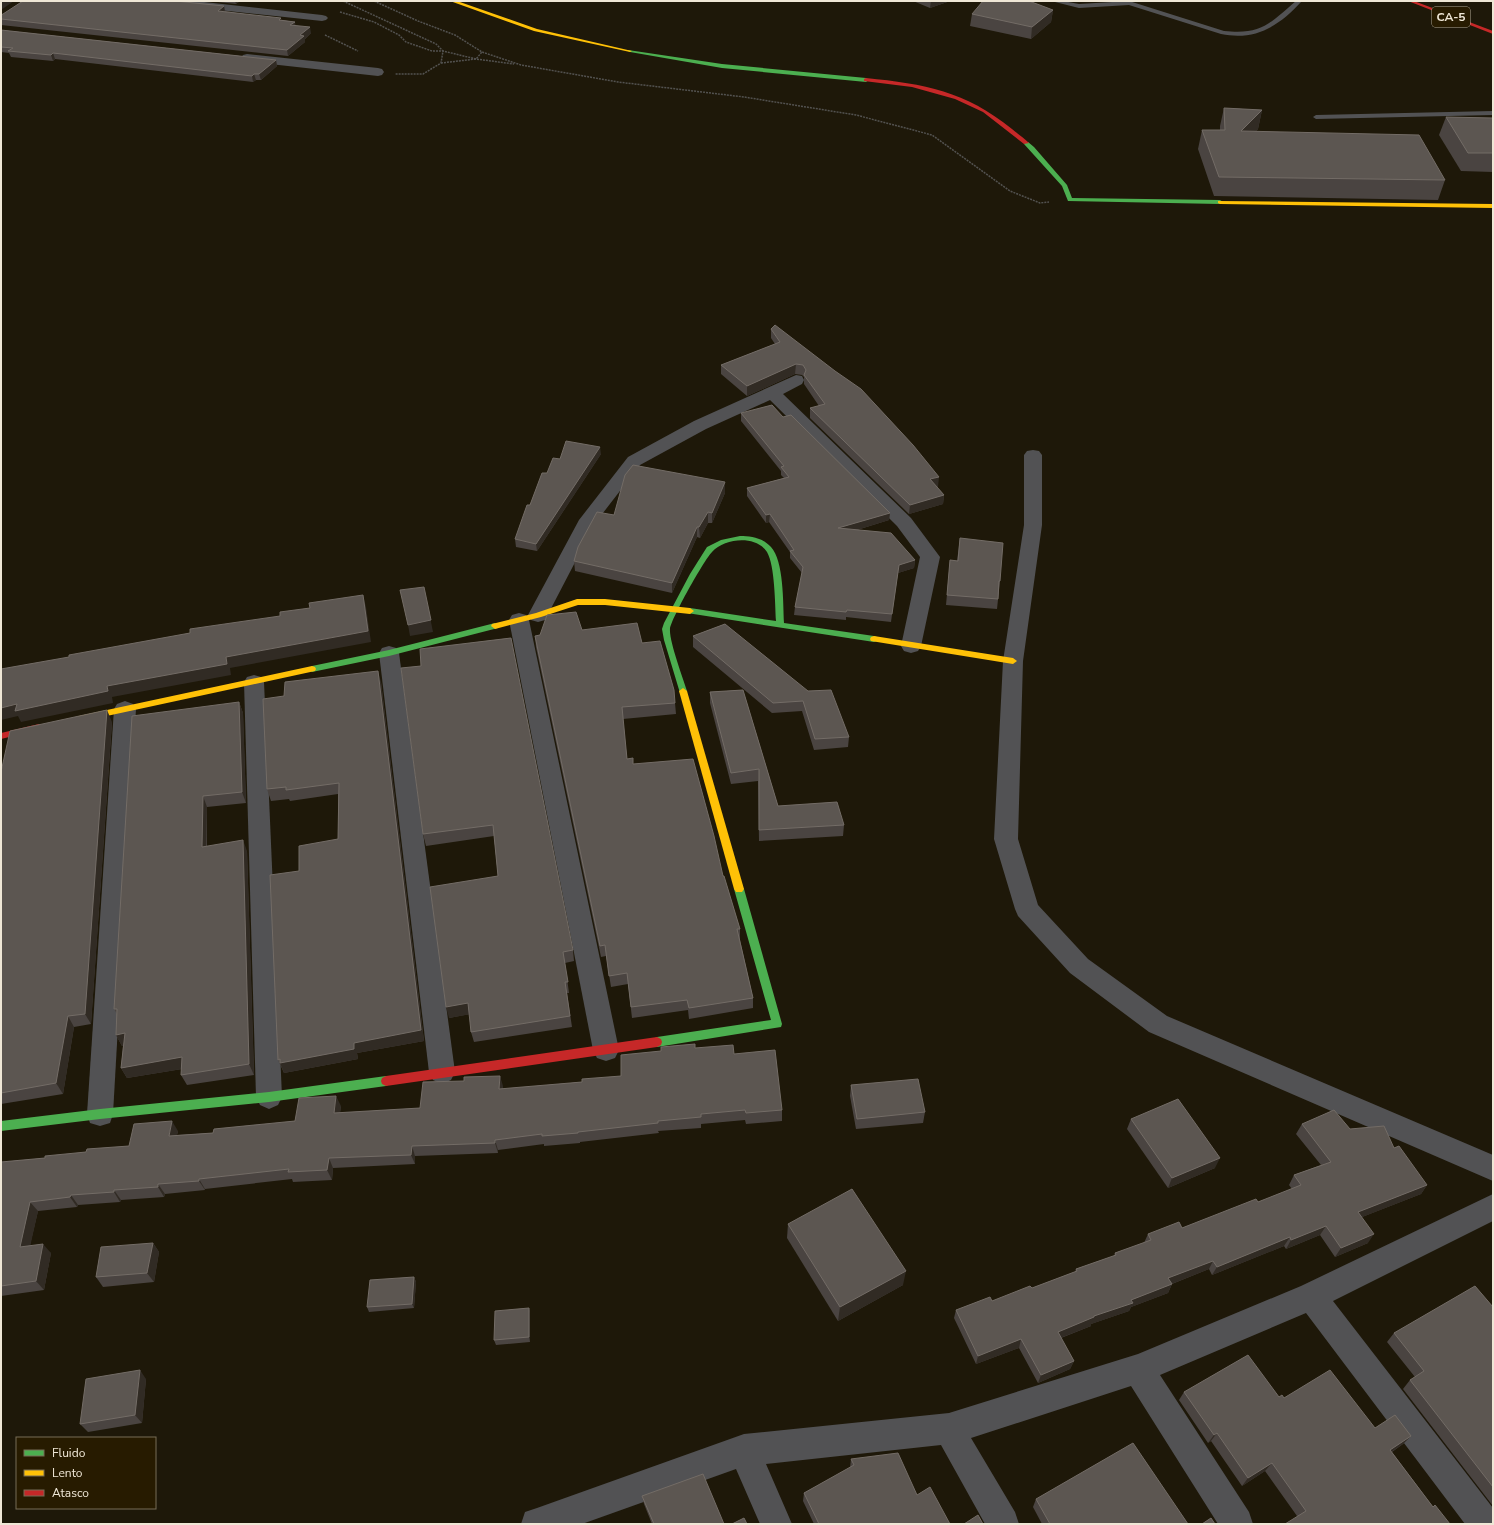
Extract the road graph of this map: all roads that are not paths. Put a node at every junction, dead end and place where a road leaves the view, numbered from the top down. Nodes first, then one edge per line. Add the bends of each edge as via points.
1 (163, 1) edge
2 (452, 1) edge
3 (1054, 1) edge
4 (1299, 1) edge
5 (1410, 1) edge
6 (1128, 2) edge
7 (322, 18) dead end
8 (1493, 33) edge
9 (237, 57) edge
10 (378, 72) road end
11 (1493, 113) edge
12 (1316, 117) dead end
13 (1493, 206) edge
14 (796, 380) dead end
15 (772, 393) junction
16 (1033, 456) dead end
17 (675, 609) junction
18 (528, 618) junction
19 (780, 624) junction
20 (911, 646) junction
21 (389, 653) junction
22 (1013, 661) junction
23 (254, 682) junction
24 (125, 709) junction
25 (71, 721) edge
26 (48, 726) edge
27 (1, 736) edge
28 (606, 1050) junction
29 (442, 1072) junction
30 (268, 1096) junction
31 (100, 1114) junction
32 (1, 1126) edge
33 (1493, 1168) edge
34 (1493, 1207) edge
35 (1311, 1296) junction
36 (1138, 1369) junction
37 (949, 1429) junction
38 (744, 1450) junction
39 (536, 1524) edge
40 (776, 1524) edge
41 (1003, 1524) edge
42 (1237, 1524) edge
43 (1485, 1524) edge

1 - 7 street
2 - 13 main road via 536,30 660,57 722,66 902,84 952,94 985,111 1032,148 1065,186 1070,200
3 - 6 lane via 1079,6
4 - 6 lane via 1270,27 1251,35 1223,33
5 - 8 main road, CA-5
9 - 10 street
11 - 12 lane
14 - 15 street
15 - 18 street via 700,424 634,461 588,520
15 - 20 street via 904,522 930,557
16 - 22 street via 1033,525
17 - 18 main road via 577,602
17 - 19 main road
17 - 19 main road via 709,550 722,541 742,538 758,541 769,549 774,560
17 - 28 main road via 666,630 777,1024
18 - 21 main road
18 - 28 street
19 - 20 main road
20 - 22 main road
21 - 23 main road
21 - 29 street
22 - 33 street via 1006,839 1027,909 1079,966 1158,1024
23 - 24 main road
23 - 30 street
24 - 25 main road
24 - 31 street
26 - 27 main road
28 - 29 main road
29 - 30 main road
30 - 31 main road
31 - 32 main road
34 - 35 street
35 - 36 street
35 - 43 street
36 - 37 street
36 - 42 street
37 - 38 street
37 - 41 street
38 - 39 street
38 - 40 street

